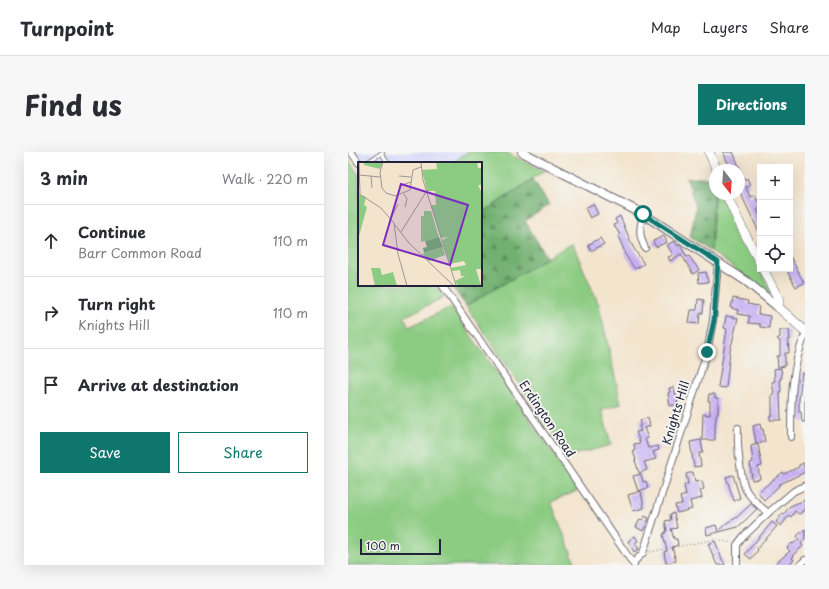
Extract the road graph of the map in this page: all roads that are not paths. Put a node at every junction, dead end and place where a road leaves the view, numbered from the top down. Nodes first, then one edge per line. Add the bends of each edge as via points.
1 (351, 152) edge
2 (382, 152) edge
3 (522, 152) edge
4 (709, 152) edge
5 (358, 162) edge
6 (367, 162) edge
7 (387, 162) edge
8 (714, 164) edge
9 (729, 200) edge
10 (643, 214) junction
11 (645, 248) dead end
12 (757, 257) edge
13 (718, 262) junction
14 (765, 272) edge
15 (443, 286) edge
16 (778, 307) junction
17 (805, 331) edge
18 (805, 335) edge
19 (738, 428) dead end
20 (791, 437) dead end
21 (745, 438) dead end
22 (737, 439) junction
23 (805, 486) edge
24 (768, 513) junction
25 (805, 560) edge
26 (633, 564) edge
27 (736, 565) edge
28 (800, 565) edge

1 - 5 street
2 - 6 lane
2 - 7 lane
3 - 10 street
4 - 8 main road
9 - 12 main road
10 - 11 street via 639,230
10 - 13 street
13 - 16 street
13 - 26 street, Knights Hill via 714,320 707,352 643,553
14 - 16 main road via 779,300
15 - 26 street, Erdington Road
16 - 17 main road
18 - 20 street via 793,374
19 - 22 street
21 - 22 street
22 - 24 street via 744,485 747,492
23 - 24 street via 794,491
24 - 27 street via 737,545
25 - 28 street

